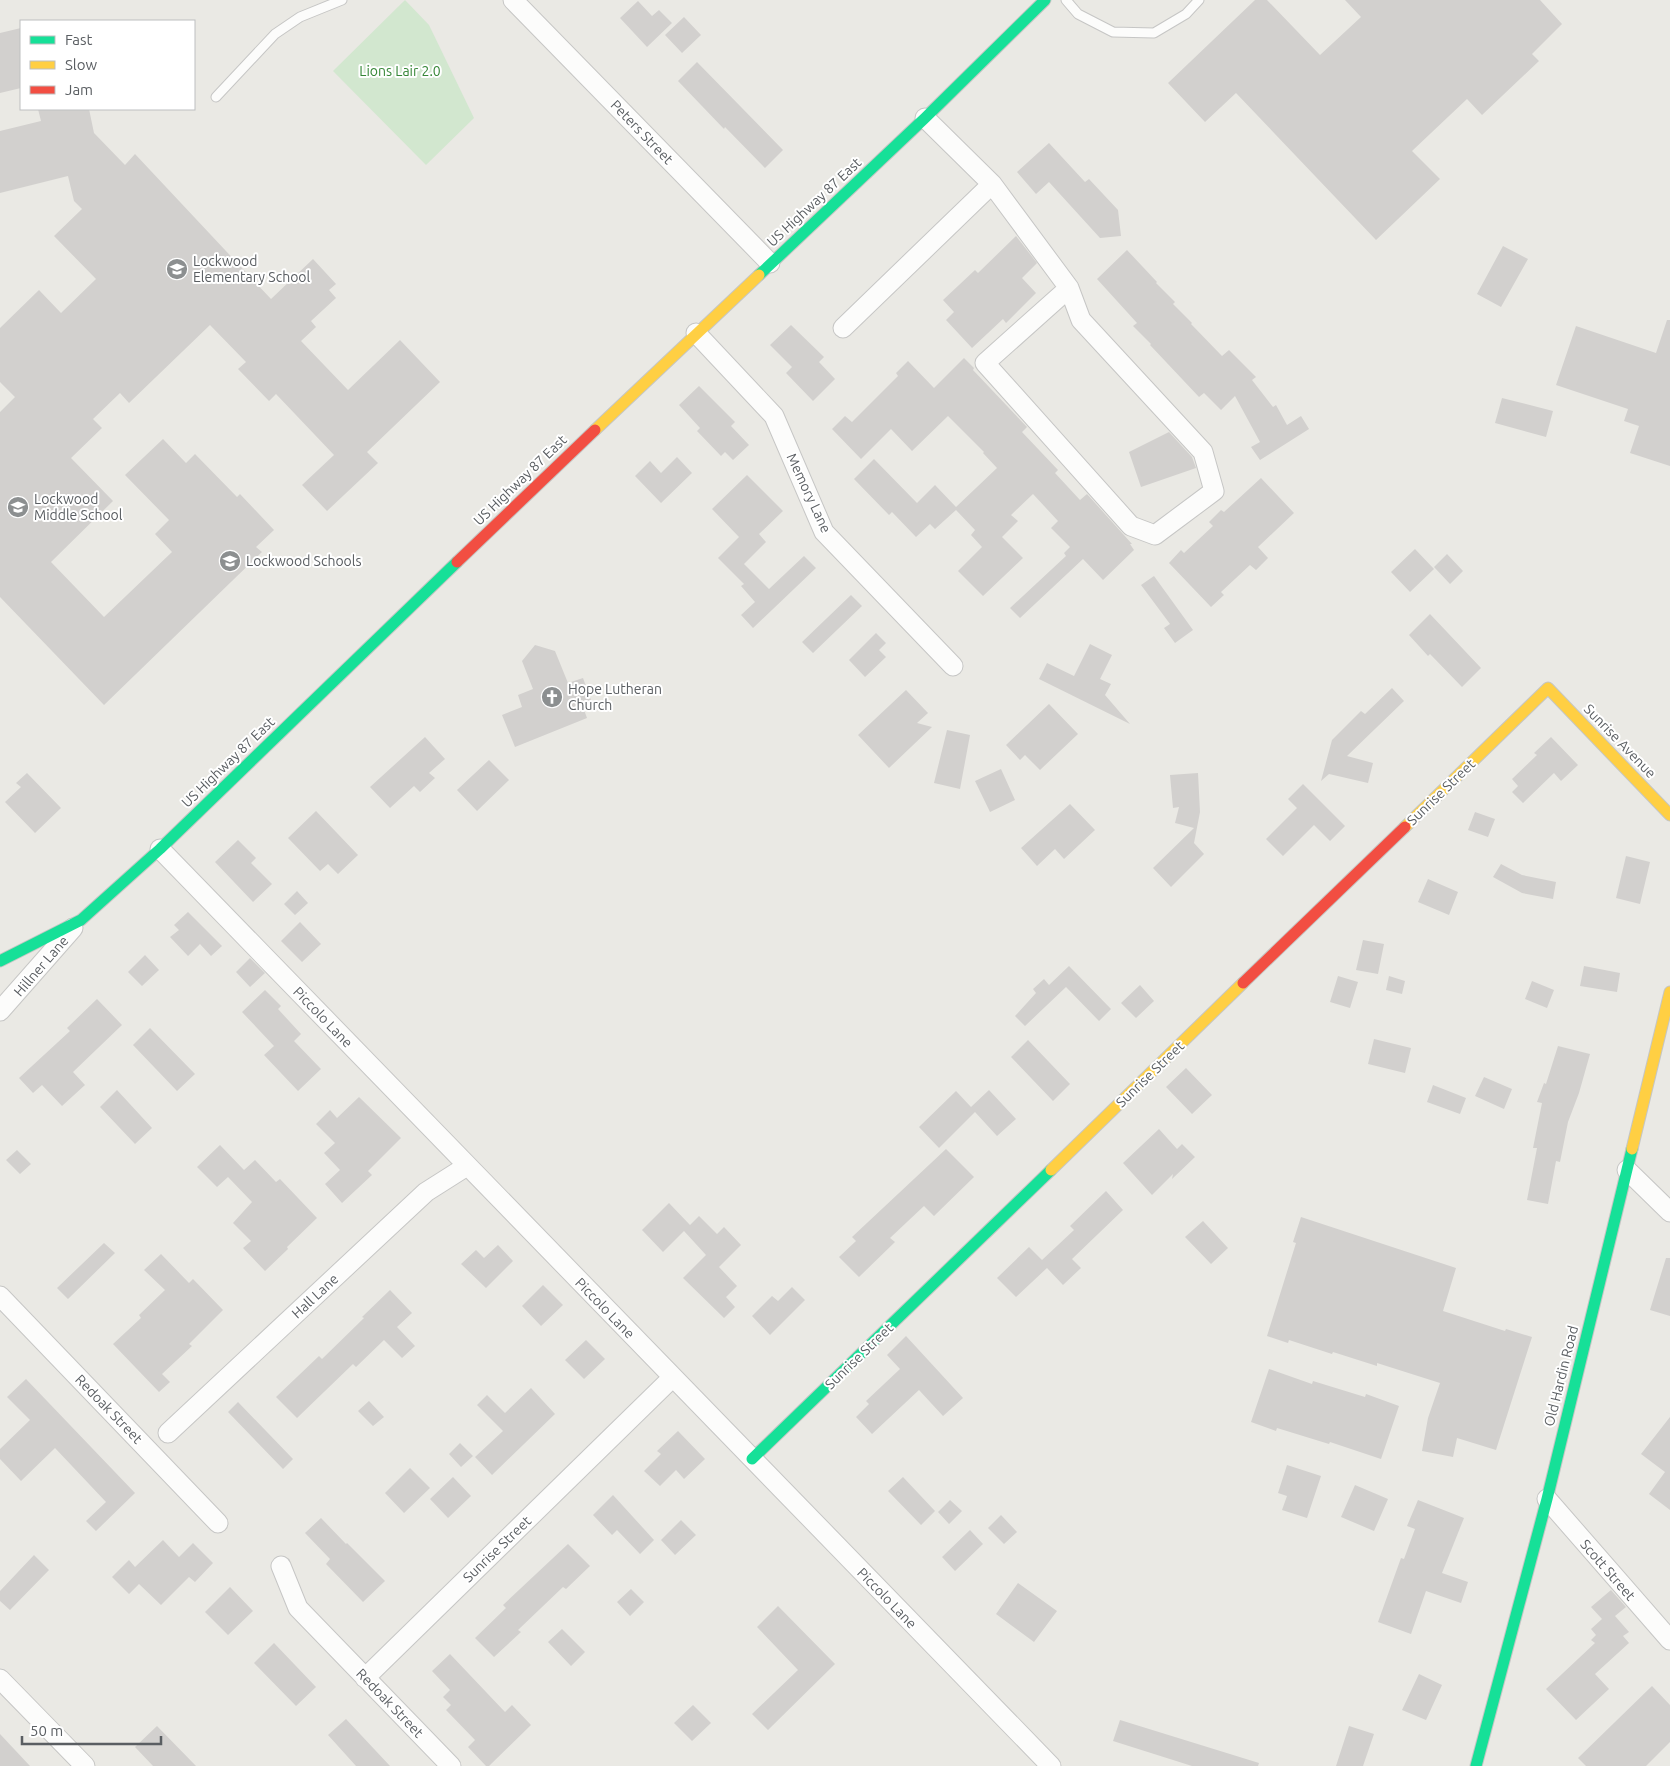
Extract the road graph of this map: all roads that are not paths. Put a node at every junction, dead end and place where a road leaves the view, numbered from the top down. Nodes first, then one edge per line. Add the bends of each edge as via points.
1 (342, 0) edge
2 (514, 0) edge
3 (1045, 0) edge
4 (1066, 0) edge
5 (1198, 0) edge
6 (216, 97) dead end
7 (925, 118) junction
8 (992, 184) junction
9 (770, 263) junction
10 (1069, 288) junction
11 (843, 328) dead end
12 (696, 334) junction
13 (953, 666) dead end
14 (1548, 688) joint
15 (1670, 815) edge
16 (160, 849) junction
17 (81, 920) junction
18 (0, 961) edge
19 (1670, 992) edge
20 (0, 1011) edge
21 (467, 1166) junction
22 (1626, 1170) junction
23 (1670, 1212) edge
24 (0, 1296) edge
25 (673, 1377) junction
26 (168, 1433) dead end
27 (752, 1459) junction
28 (1547, 1499) junction
29 (218, 1523) dead end
30 (281, 1566) dead end
31 (1670, 1640) edge
32 (365, 1678) junction
33 (0, 1679) edge
34 (85, 1766) edge
35 (451, 1766) edge
36 (1051, 1766) edge
37 (1476, 1766) edge

1 - 6 lane via 300,17 275,34
2 - 9 street, Peters Street
3 - 7 street, US Highway 87 East
4 - 5 lane via 1078,14 1113,32 1154,32 1186,14
7 - 8 street
7 - 9 street, US Highway 87 East
8 - 10 street
8 - 11 street
9 - 12 street, US Highway 87 East
10 - 10 street via 1081,320 1203,452 1214,492 1155,535 1131,526 985,363
12 - 13 street, Memory Lane via 774,416 824,532
12 - 16 street, US Highway 87 East
14 - 15 street, Sunrise Avenue
14 - 27 street, Sunrise Street
16 - 17 street, US Highway 87 East
16 - 21 street, Piccolo Lane
17 - 18 street, US Highway 87 East
17 - 20 street, Hillner Lane
19 - 22 street, Old Hardin Road
21 - 25 street, Piccolo Lane
21 - 26 street, Hall Lane via 426,1192
22 - 23 street
22 - 28 street, Old Hardin Road
24 - 29 street, Redoak Street
25 - 27 street, Piccolo Lane
25 - 32 street, Sunrise Street
27 - 36 street, Piccolo Lane
28 - 31 street, Scott Street
28 - 37 street, Old Hardin Road
30 - 32 street, Redoak Street via 298,1608
32 - 35 street, Redoak Street
33 - 34 street

